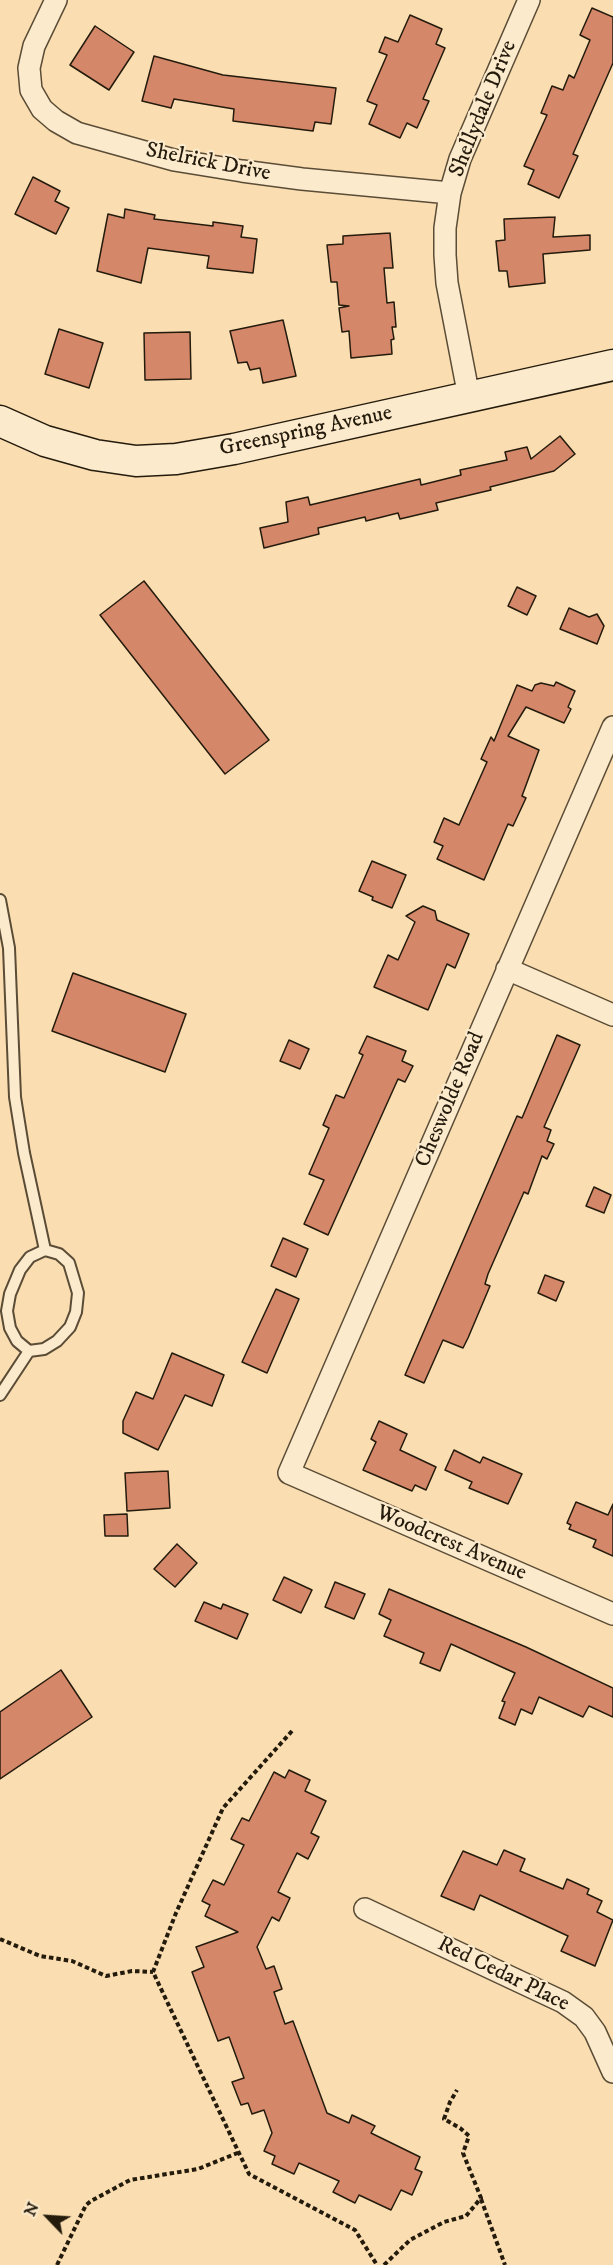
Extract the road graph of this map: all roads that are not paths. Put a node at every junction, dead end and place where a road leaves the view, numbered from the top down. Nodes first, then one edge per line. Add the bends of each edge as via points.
1 (56, 0) edge
2 (529, 0) edge
3 (450, 193) junction
4 (613, 365) edge
5 (469, 397) junction
6 (0, 422) edge
7 (613, 727) edge
8 (0, 900) edge
9 (507, 969) junction
10 (613, 1015) edge
11 (45, 1250) junction
12 (29, 1351) junction
13 (0, 1395) edge
14 (289, 1473) joint
15 (613, 1614) edge
16 (365, 1909) dead end
17 (613, 2072) edge

1 - 3 street, Shelrick Drive via 34,46 29,68 31,90 42,109 77,133 174,160 242,171
2 - 3 street, Shellydale Drive via 460,159
3 - 5 street, Shellydale Drive via 444,255
4 - 5 main road, Greenspring Avenue
5 - 6 main road, Greenspring Avenue via 176,459 95,455 45,441
7 - 9 street, Cheswolde Road
8 - 11 lane via 9,948 15,1097
9 - 10 street
9 - 14 street, Cheswolde Road
11 - 12 lane via 30,1257 20,1270 7,1311 17,1341
11 - 12 lane via 59,1254 69,1263 78,1293 76,1312 70,1327 57,1341
12 - 13 lane
14 - 15 street, Woodcrest Avenue
16 - 17 street, Red Cedar Place via 563,2002 584,2017 596,2032

